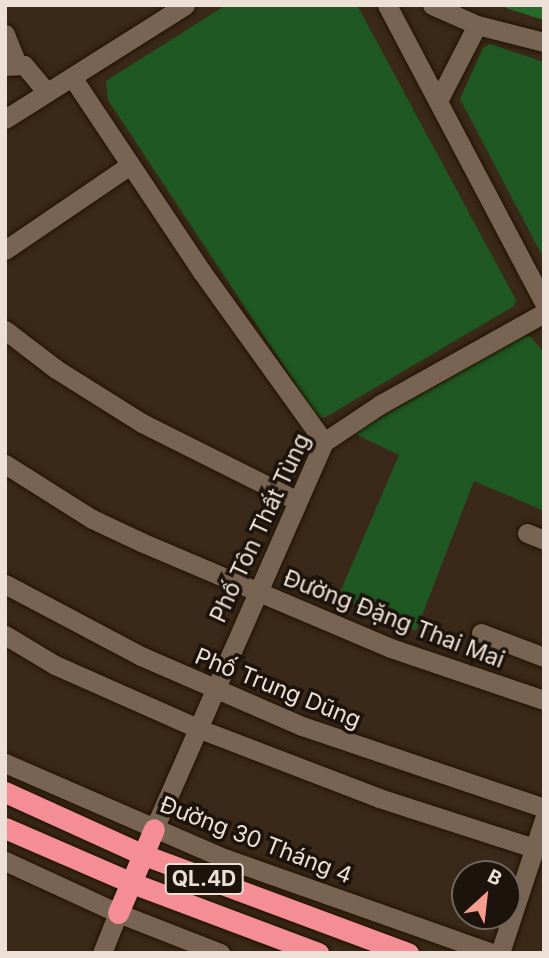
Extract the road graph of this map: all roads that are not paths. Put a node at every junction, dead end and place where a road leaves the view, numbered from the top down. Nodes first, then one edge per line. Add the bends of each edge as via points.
1 (387, 5) edge
2 (432, 5) edge
3 (177, 7) edge
4 (477, 25) junction
5 (5, 34) edge
6 (544, 42) edge
7 (11, 65) edge
8 (72, 77) junction
9 (47, 92) junction
10 (438, 101) junction
11 (5, 119) edge
12 (130, 164) junction
13 (5, 250) edge
14 (544, 303) edge
15 (544, 313) edge
16 (5, 330) edge
17 (324, 442) junction
18 (5, 464) edge
19 (296, 500) junction
20 (5, 584) edge
21 (256, 592) junction
22 (481, 633) dead end
23 (5, 635) edge
24 (544, 657) edge
25 (214, 690) junction
26 (544, 700) edge
27 (197, 728) junction
28 (5, 764) edge
29 (5, 792) edge
30 (544, 808) edge
31 (544, 819) edge
32 (5, 828) edge
33 (154, 829) junction
34 (534, 848) junction
35 (144, 855) junction
36 (5, 861) edge
37 (132, 883) junction
38 (118, 913) junction
39 (102, 953) edge
40 (220, 953) edge
41 (318, 953) edge
42 (408, 953) edge
43 (493, 953) edge
44 (500, 953) edge

1 - 10 street
2 - 4 street
3 - 8 street
4 - 6 street
4 - 10 street
5 - 7 street
7 - 9 street via 31,70
8 - 9 street
8 - 12 street
9 - 11 street
10 - 14 street
12 - 13 street
12 - 17 street
15 - 17 street, Phố Tôn Thất Tùng via 381,404
16 - 19 street via 120,410
17 - 19 street, Phố Tôn Thất Tùng
18 - 21 street, Đường Đặng Thai Mai via 92,519
19 - 21 street, Phố Tôn Thất Tùng
20 - 25 street, Phố Trung Dũng via 83,628
21 - 25 street, Phố Tôn Thất Tùng
21 - 26 street, Đường Đặng Thai Mai via 391,648
22 - 24 street
23 - 27 street via 55,665
25 - 27 street, Phố Tôn Thất Tùng
25 - 30 street, Phố Trung Dũng via 381,756
27 - 33 street, Phố Tôn Thất Tùng
27 - 34 street via 379,799
28 - 33 street, Đường 30 Tháng 4 / QL.4D
29 - 35 highway, QL.4D
31 - 34 street
32 - 37 highway, QL.4D
33 - 35 highway
33 - 43 street, Đường 30 Tháng 4 / QL.4D via 298,886
34 - 44 street
35 - 37 highway
35 - 42 highway, QL.4D
36 - 38 street, QL.4D
37 - 38 highway
37 - 41 highway, QL.4D
38 - 39 street
38 - 40 street, QL.4D

